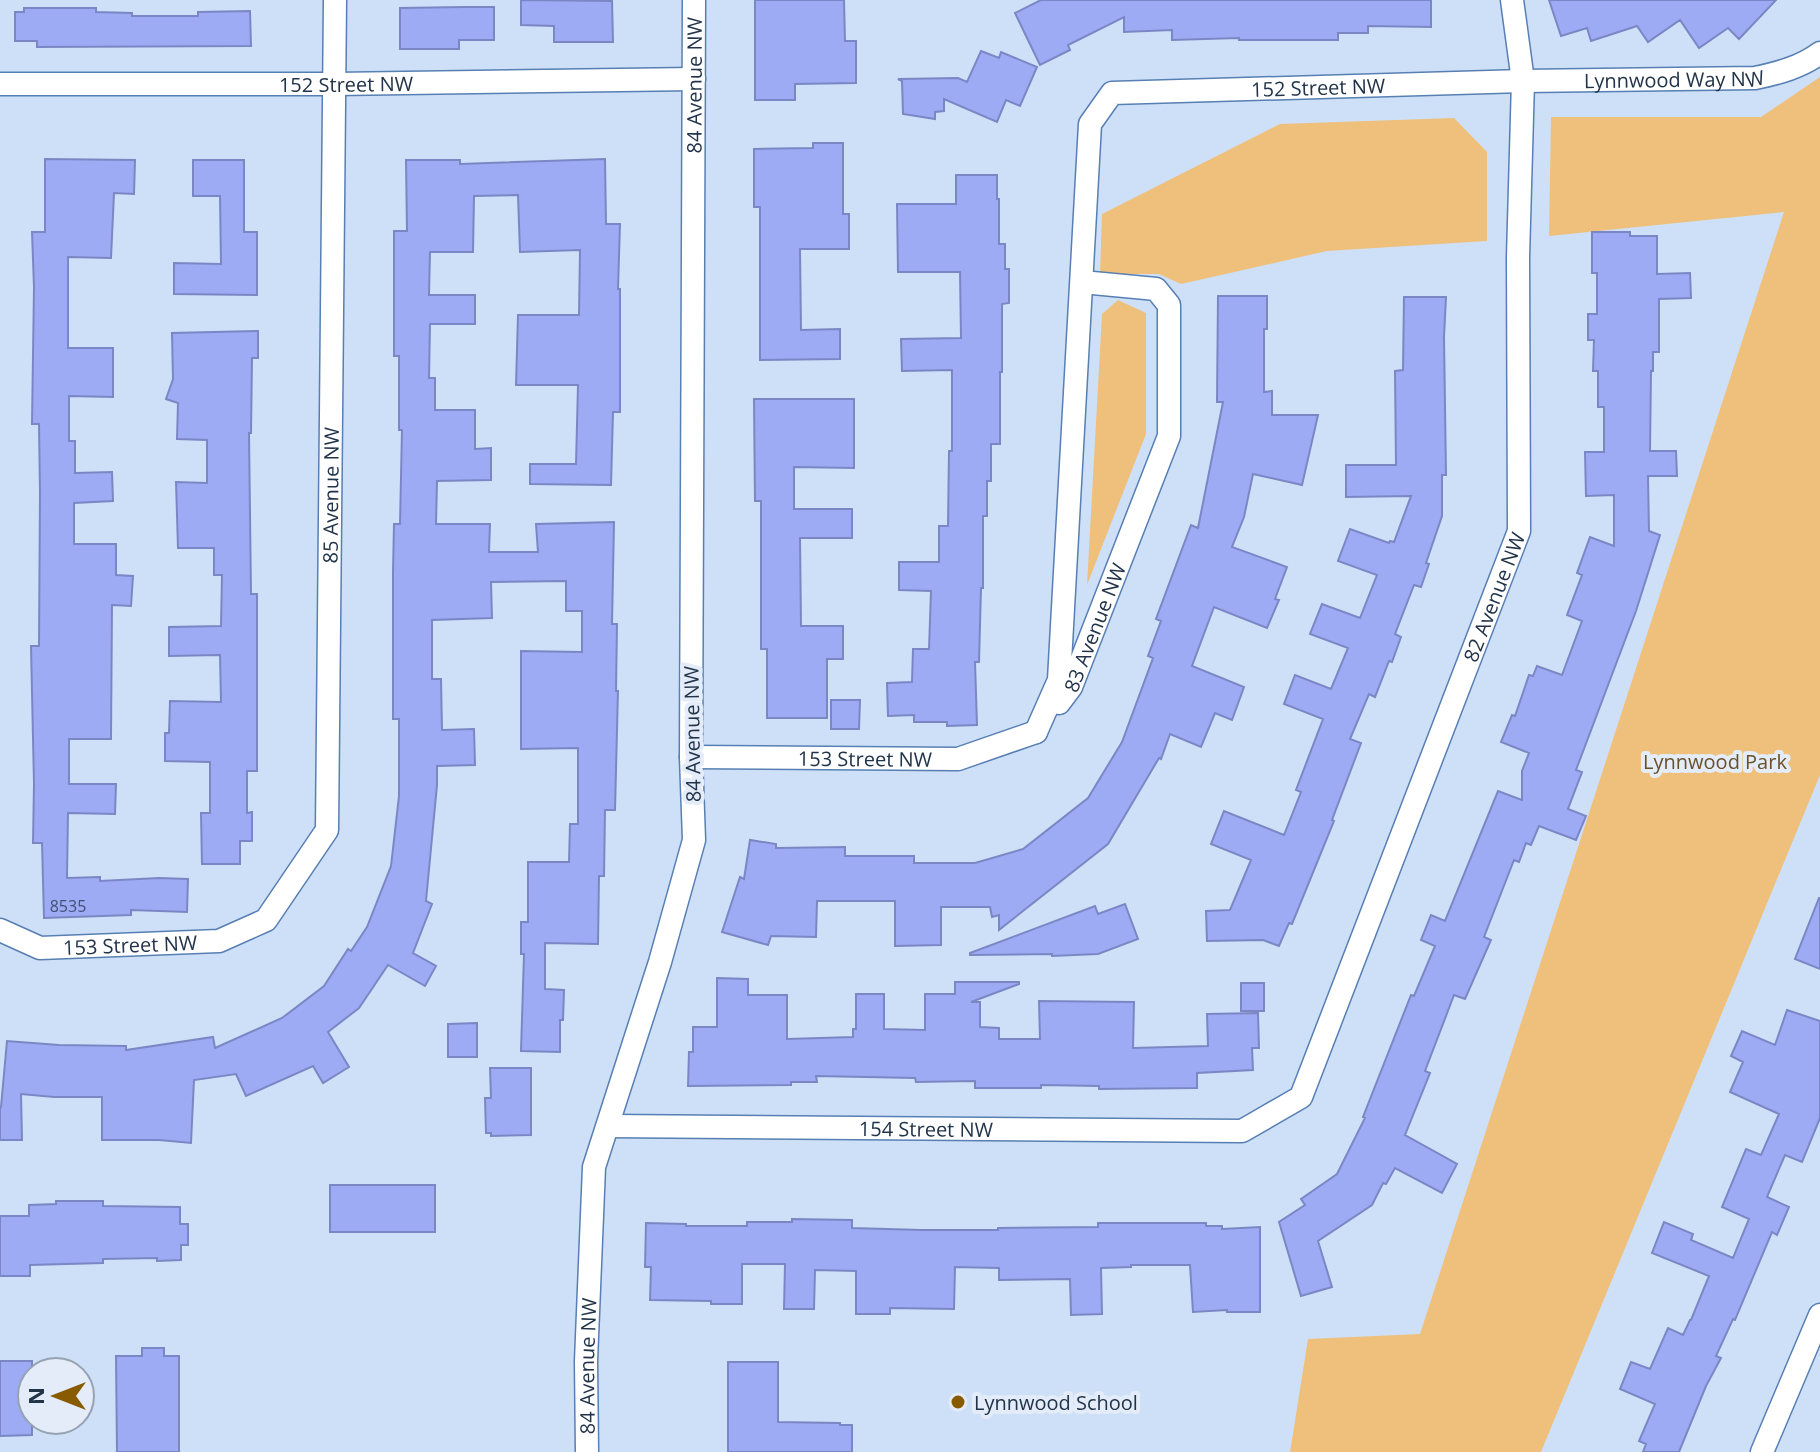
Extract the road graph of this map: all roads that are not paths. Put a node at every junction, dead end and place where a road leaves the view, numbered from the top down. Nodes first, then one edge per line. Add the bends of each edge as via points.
1 (335, 0) edge
2 (694, 0) edge
3 (1512, 0) edge
4 (1820, 53) edge
5 (694, 79) junction
6 (1523, 81) junction
7 (0, 84) edge
8 (335, 84) junction
9 (1112, 93) joint
10 (1082, 282) junction
11 (1036, 732) junction
12 (691, 757) junction
13 (0, 930) edge
14 (219, 941) joint
15 (608, 1126) junction
16 (1242, 1131) joint
17 (1820, 1315) edge
18 (587, 1452) edge
19 (1762, 1452) edge

1 - 8 street, 85 Avenue NW
2 - 5 street, 84 Avenue NW
3 - 6 street, 82 Avenue NW
4 - 6 street, Lynnwood Way NW via 1755,78
5 - 8 street, 152 Street NW
5 - 12 street, 84 Avenue NW
6 - 9 street, 152 Street NW
6 - 16 street, 82 Avenue NW via 1519,531 1301,1097
7 - 8 street, 152 Street NW
8 - 14 street, 85 Avenue NW via 327,830 266,920
9 - 10 street, 83 Avenue NW via 1090,124
10 - 11 street, 83 Avenue NW via 1059,680
10 - 11 street, 83 Avenue NW via 1156,289 1169,305 1169,436 1071,687
11 - 12 street, 153 Street NW via 958,759
12 - 15 street, 84 Avenue NW via 694,840
13 - 14 street, 153 Street NW via 40,948
15 - 16 street, 154 Street NW
15 - 18 street, 84 Avenue NW via 594,1167
17 - 19 street

